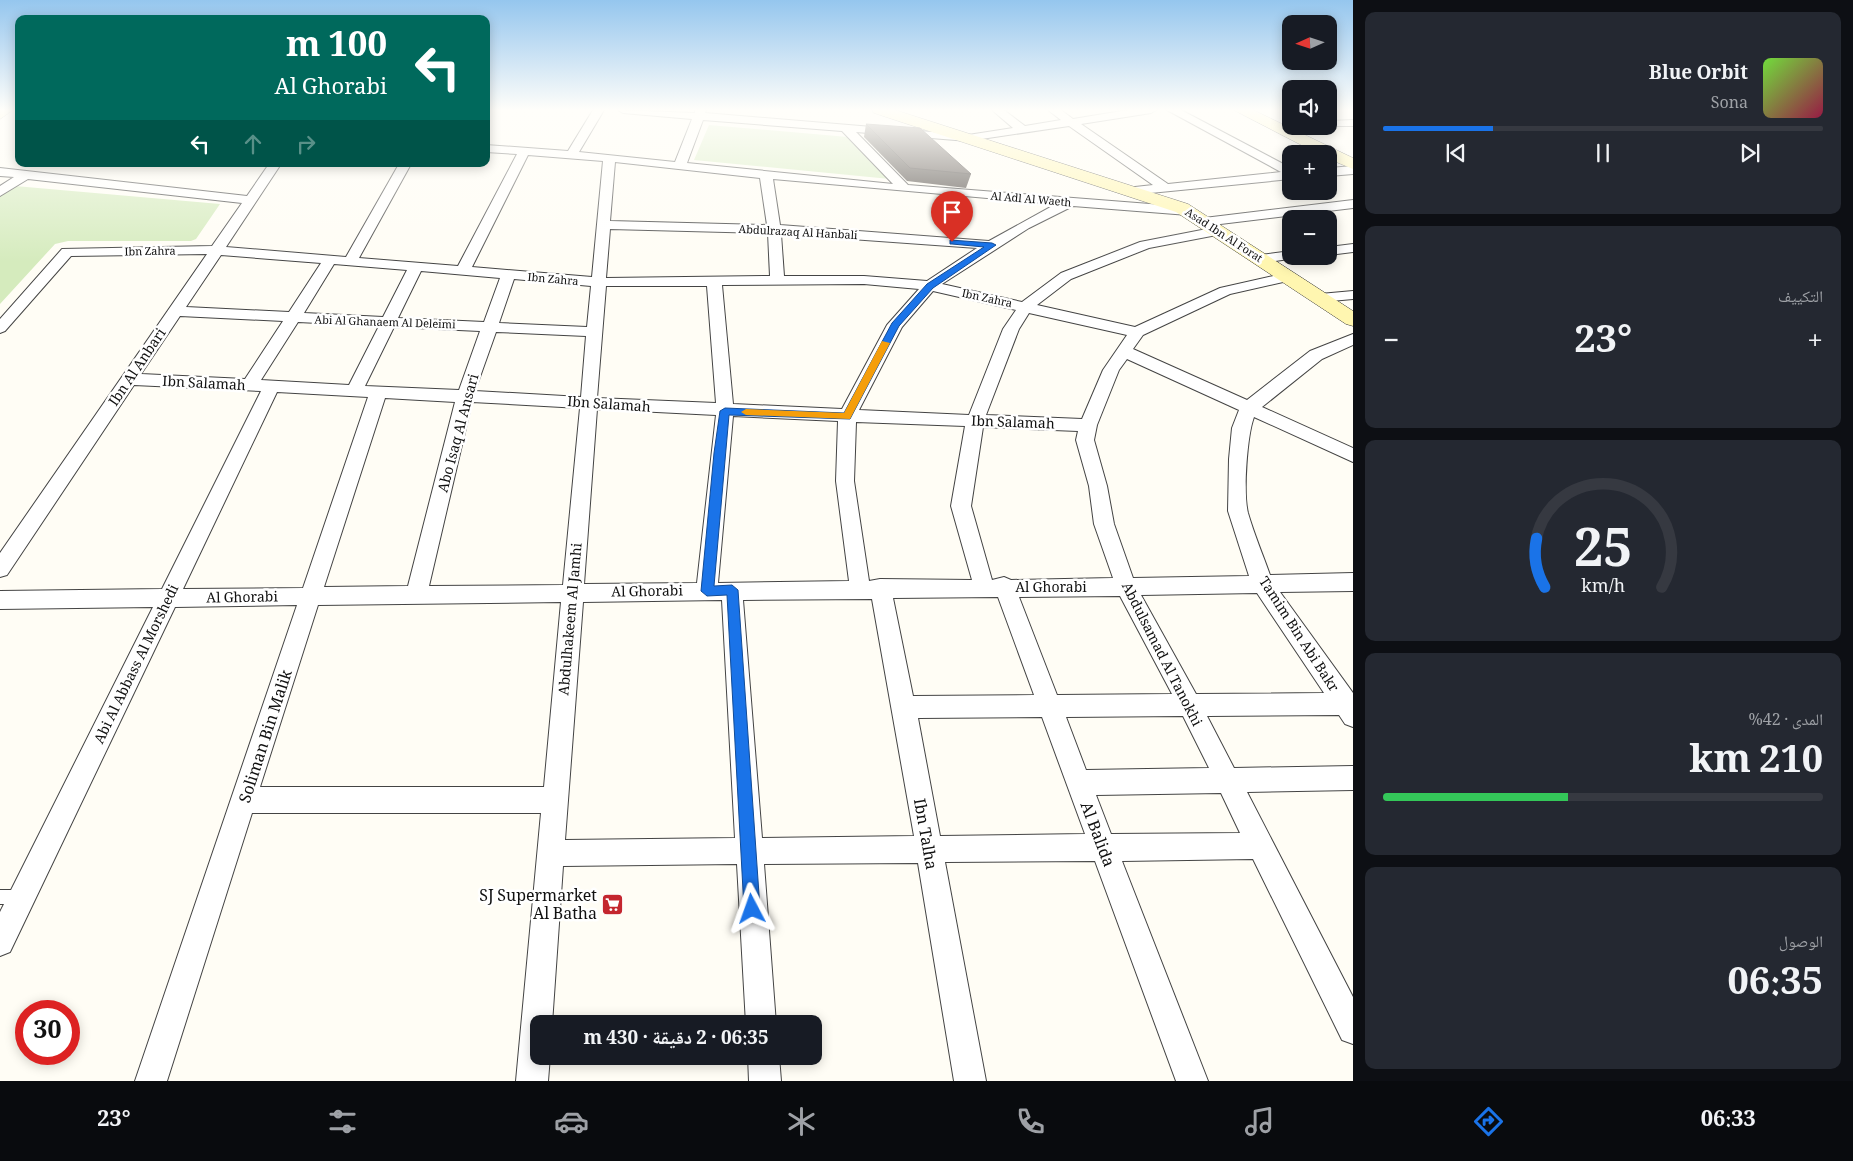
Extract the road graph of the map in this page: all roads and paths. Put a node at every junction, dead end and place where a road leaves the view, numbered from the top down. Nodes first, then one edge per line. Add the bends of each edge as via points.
1 (519, 160) edge
2 (609, 160) edge
3 (631, 160) edge
4 (682, 160) edge
5 (877, 160) edge
6 (1037, 160) edge
7 (1126, 160) edge
8 (1266, 160) edge
9 (680, 166) junction
10 (273, 167) edge
11 (403, 167) edge
12 (1282, 169) edge
13 (1353, 170) edge
14 (1337, 171) edge
15 (0, 172) edge
16 (26, 175) junction
17 (766, 175) junction
18 (1282, 175) edge
19 (904, 188) junction
20 (1166, 188) junction
21 (1130, 191) junction
22 (0, 192) edge
23 (250, 200) junction
24 (1070, 202) junction
25 (1353, 204) edge
26 (1188, 211) junction
27 (604, 225) junction
28 (1211, 226) junction
29 (774, 229) junction
30 (992, 245) junction
31 (1353, 248) edge
32 (216, 250) junction
33 (1337, 250) edge
34 (1282, 256) edge
35 (1261, 259) junction
36 (330, 260) junction
37 (350, 262) junction
38 (416, 267) junction
39 (463, 271) junction
40 (508, 275) junction
41 (1288, 277) junction
42 (714, 280) junction
43 (777, 280) junction
44 (599, 282) junction
45 (930, 286) junction
46 (1353, 295) edge
47 (1320, 298) junction
48 (1026, 306) junction
49 (175, 311) junction
50 (293, 318) junction
51 (1353, 320) edge
52 (388, 323) junction
53 (490, 326) junction
54 (0, 328) edge
55 (594, 332) junction
56 (1137, 332) junction
57 (1353, 339) edge
58 (1124, 351) junction
59 (129, 379) junction
60 (261, 386) junction
61 (354, 390) junction
62 (378, 392) junction
63 (465, 396) junction
64 (588, 402) junction
65 (1250, 408) junction
66 (725, 411) junction
67 (847, 416) junction
68 (975, 421) junction
69 (1088, 425) junction
70 (1353, 456) edge
71 (0, 569) edge
72 (1353, 582) edge
73 (1262, 583) junction
74 (994, 587) junction
75 (1126, 587) junction
76 (870, 588) junction
77 (732, 590) junction
78 (707, 591) junction
79 (573, 592) junction
80 (417, 594) junction
81 (311, 596) junction
82 (169, 597) junction
83 (0, 600) edge
84 (1049, 705) junction
85 (1190, 706) junction
86 (904, 707) junction
87 (1350, 708) edge
88 (1353, 778) edge
89 (1226, 781) junction
90 (1079, 782) junction
91 (244, 800) junction
92 (555, 800) junction
93 (1260, 846) junction
94 (1104, 848) junction
95 (929, 850) junction
96 (748, 852) junction
97 (551, 853) junction
98 (0, 897) edge
99 (22, 897) junction
100 (0, 942) edge
101 (760, 1015) edge
102 (1353, 1029) edge
103 (764, 1065) edge
104 (151, 1081) edge
105 (532, 1081) edge
106 (765, 1081) edge
107 (970, 1081) edge
108 (1192, 1081) edge

1 - 39 street
2 - 27 street, Abdulhakeem Al Jamhi
3 - 9 street, Al Adl Al Waeth
4 - 9 street
5 - 19 street
6 - 21 street, Asad Ibn Al Forat
7 - 20 street
8 - 12 street
9 - 17 street, Al Adl Al Waeth
10 - 23 street, Ibn Al Anbari
11 - 37 street
13 - 14 street
15 - 16 street
16 - 22 street
16 - 23 street
17 - 19 street, Al Adl Al Waeth
17 - 29 street
18 - 20 street
19 - 24 street, Al Adl Al Waeth
20 - 21 street
21 - 26 street, Asad Ibn Al Forat
23 - 32 street, Ibn Al Anbari
24 - 26 street, Al Adl Al Waeth
24 - 30 street, Ibn Talha
25 - 28 street
26 - 28 street, Asad Ibn Al Forat
27 - 29 street, Abdulrazaq Al Hanbali
27 - 44 street, Abdulhakeem Al Jamhi
28 - 35 street, Asad Ibn Al Forat
28 - 48 street via 1145,245 1066,276
29 - 30 street, Abdulrazaq Al Hanbali
29 - 43 street
30 - 45 street, Ibn Talha
31 - 33 street
32 - 36 street, Ibn Zahra
32 - 49 street, Ibn Al Anbari
32 - 54 street, Ibn Zahra via 67,252
34 - 35 street
35 - 41 street, Asad Ibn Al Forat
36 - 37 street, Ibn Zahra
36 - 50 street, Abi Al Abbass Al Morshedi
37 - 38 street, Ibn Zahra
38 - 39 street, Ibn Zahra
38 - 52 street
39 - 40 street, Ibn Zahra
40 - 44 street, Ibn Zahra
40 - 53 street, Abo Isaq Al Ansari
41 - 47 street, Asad Ibn Al Forat
41 - 56 street via 1224,291
42 - 43 street, Ibn Zahra
42 - 44 street, Ibn Zahra
42 - 66 street
43 - 45 street, Ibn Zahra via 864,280
44 - 55 street, Abdulhakeem Al Jamhi
45 - 48 street, Ibn Zahra
45 - 67 street, Ibn Talha via 895,325
46 - 47 street
47 - 51 street, Asad Ibn Al Forat
48 - 56 street, Ibn Zahra
48 - 68 street, Al Balida via 1011,329
49 - 50 street, Abi Al Ghanaem Al Deleimi
49 - 59 street, Ibn Al Anbari
50 - 52 street, Abi Al Ghanaem Al Deleimi
50 - 60 street, Abi Al Abbass Al Morshedi
52 - 53 street, Abi Al Ghanaem Al Deleimi
52 - 61 street
53 - 55 street, Abi Al Ghanaem Al Deleimi
53 - 63 street, Abo Isaq Al Ansari
55 - 64 street, Abdulhakeem Al Jamhi
56 - 58 street, Abdulsamad Al Tanokhi
57 - 65 street, Tamim Bin Abi Bakr via 1316,354
58 - 65 street
58 - 69 street, Abdulsamad Al Tanokhi via 1111,370
59 - 60 street, Ibn Salamah
59 - 71 street, Ibn Al Anbari
60 - 61 street, Ibn Salamah
60 - 82 street, Abi Al Abbass Al Morshedi
61 - 62 street, Ibn Salamah
62 - 63 street, Ibn Salamah
62 - 81 street, Soliman Bin Malik
63 - 64 street, Ibn Salamah
63 - 80 street, Abo Isaq Al Ansari
64 - 66 street, Ibn Salamah
64 - 79 street, Abdulhakeem Al Jamhi
65 - 70 street
65 - 73 street, Tamim Bin Abi Bakr via 1241,428 1238,511
66 - 67 street, Ibn Salamah
66 - 78 street
67 - 68 street, Ibn Salamah
67 - 76 street, Ibn Talha via 844,481
68 - 69 street, Ibn Salamah
68 - 74 street, Al Balida via 961,506
69 - 75 street, Abdulsamad Al Tanokhi via 1085,440 1098,486 1104,524
72 - 73 street, Al Ghorabi
73 - 75 street, Al Ghorabi
73 - 87 street, Tamim Bin Abi Bakr
74 - 75 street, Al Ghorabi
74 - 76 street, Al Ghorabi
74 - 84 street, Al Balida
75 - 85 street, Abdulsamad Al Tanokhi
76 - 77 street, Al Ghorabi
76 - 86 street, Ibn Talha
77 - 78 street, Al Ghorabi
77 - 96 street
78 - 79 street, Al Ghorabi
79 - 80 street, Al Ghorabi
79 - 92 street, Abdulhakeem Al Jamhi
80 - 81 street, Al Ghorabi
81 - 82 street, Al Ghorabi
81 - 91 street, Soliman Bin Malik
82 - 83 street, Al Ghorabi
82 - 99 street, Abi Al Abbass Al Morshedi
84 - 85 street
84 - 86 street
84 - 90 street, Al Balida
85 - 87 street
85 - 89 street, Abdulsamad Al Tanokhi
86 - 95 street, Ibn Talha
88 - 89 street
89 - 90 street
89 - 93 street, Abdulsamad Al Tanokhi
90 - 94 street, Al Balida
91 - 92 street
91 - 104 street, Soliman Bin Malik
92 - 97 street, Abdulhakeem Al Jamhi
93 - 94 street
93 - 102 street, Abdulsamad Al Tanokhi
94 - 95 street
94 - 108 street, Al Balida
95 - 96 street
95 - 107 street, Ibn Talha
96 - 97 street
96 - 101 street
97 - 105 street, Abdulhakeem Al Jamhi
98 - 99 lane
99 - 100 street, Abi Al Abbass Al Morshedi
103 - 106 street

